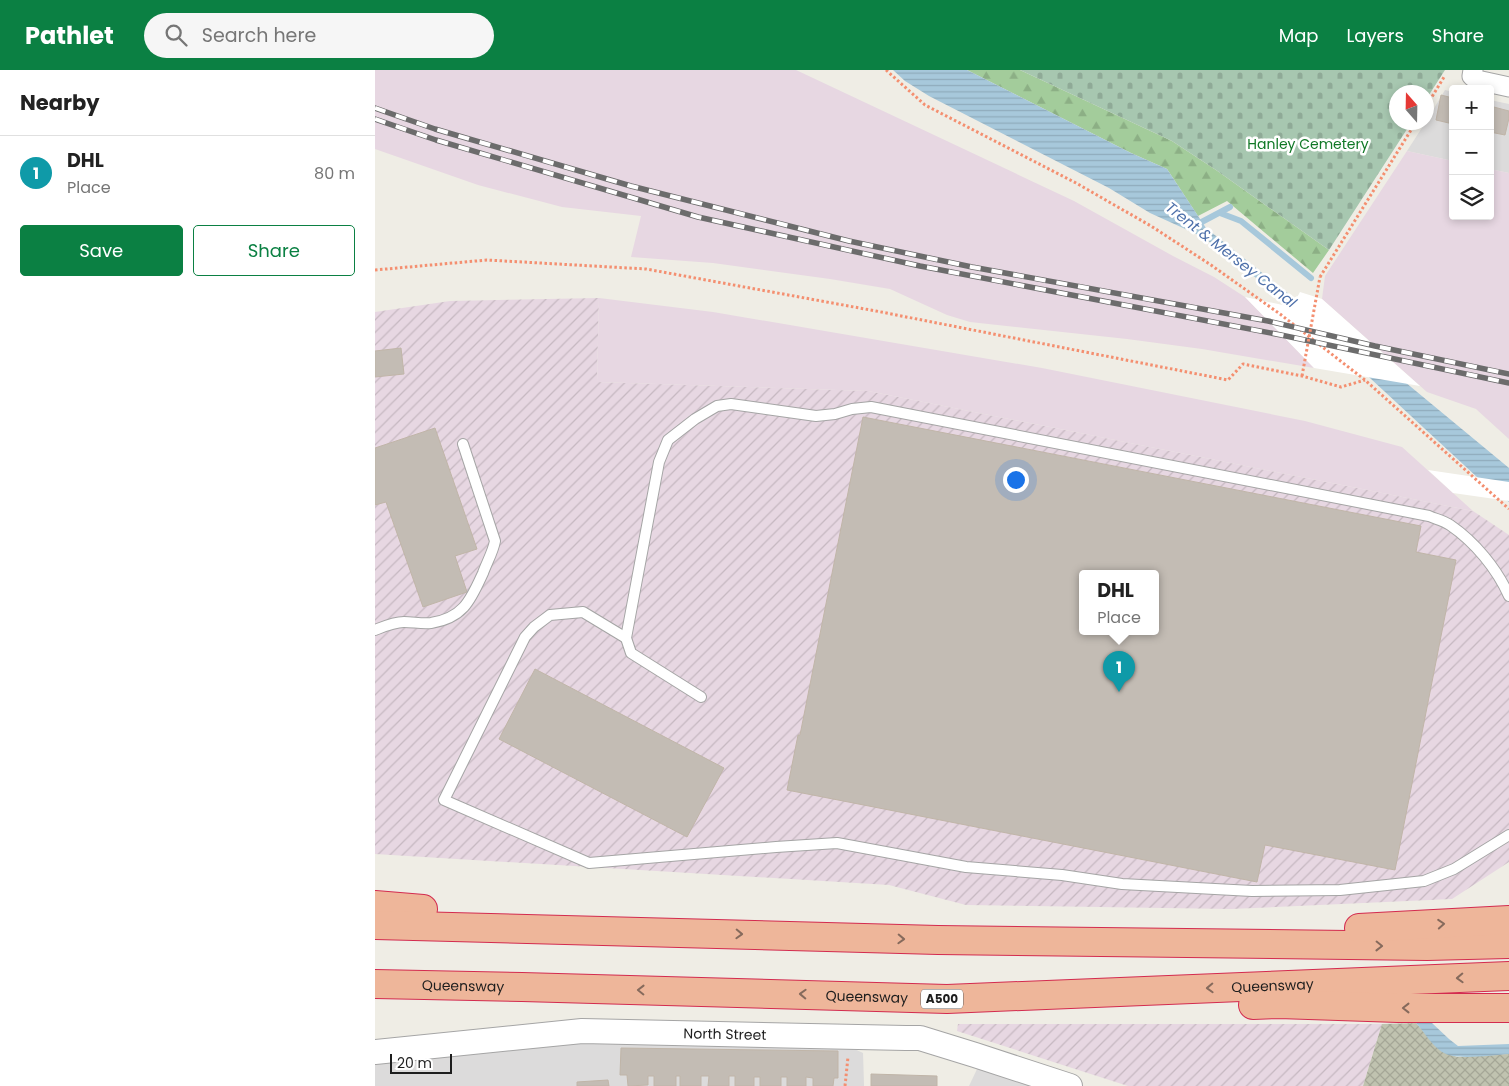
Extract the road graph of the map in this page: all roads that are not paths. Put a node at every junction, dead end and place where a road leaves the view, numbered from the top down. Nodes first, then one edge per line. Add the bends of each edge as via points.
1 (1472, 73) edge
2 (1509, 87) edge
3 (463, 444) dead end
4 (1509, 596) edge
5 (375, 630) edge
6 (626, 638) junction
7 (701, 697) dead end
8 (1509, 836) edge
9 (375, 905) edge
10 (1509, 920) edge
11 (375, 925) edge
12 (696, 933) junction
13 (938, 940) junction
14 (1509, 944) edge
15 (1509, 976) edge
16 (375, 984) edge
17 (947, 999) junction
18 (1509, 1008) edge
19 (375, 1052) edge
20 (1070, 1086) edge

1 - 2 street via 1477,80
3 - 5 lane via 495,541 473,595 465,607 433,623 395,623
4 - 6 lane via 1490,563 1468,540 1449,524 1429,516 871,407 816,416 731,404 717,406 702,414 668,440 659,462
6 - 7 lane via 631,653
6 - 8 lane via 583,612 550,615 534,628 525,637 444,800 589,863 837,843 966,867 1122,884 1252,891 1340,890 1424,881 1453,869
9 - 12 highway
13 -> 10 highway via 1297,931
11 - 12 highway
12 -> 13 highway
13 -> 14 highway via 1427,946
15 -> 17 highway, Queensway / A500
17 -> 16 highway, Queensway / A500
18 -> 17 highway via 1279,1004 1101,1009
19 - 20 street, North Street via 582,1032 920,1038

